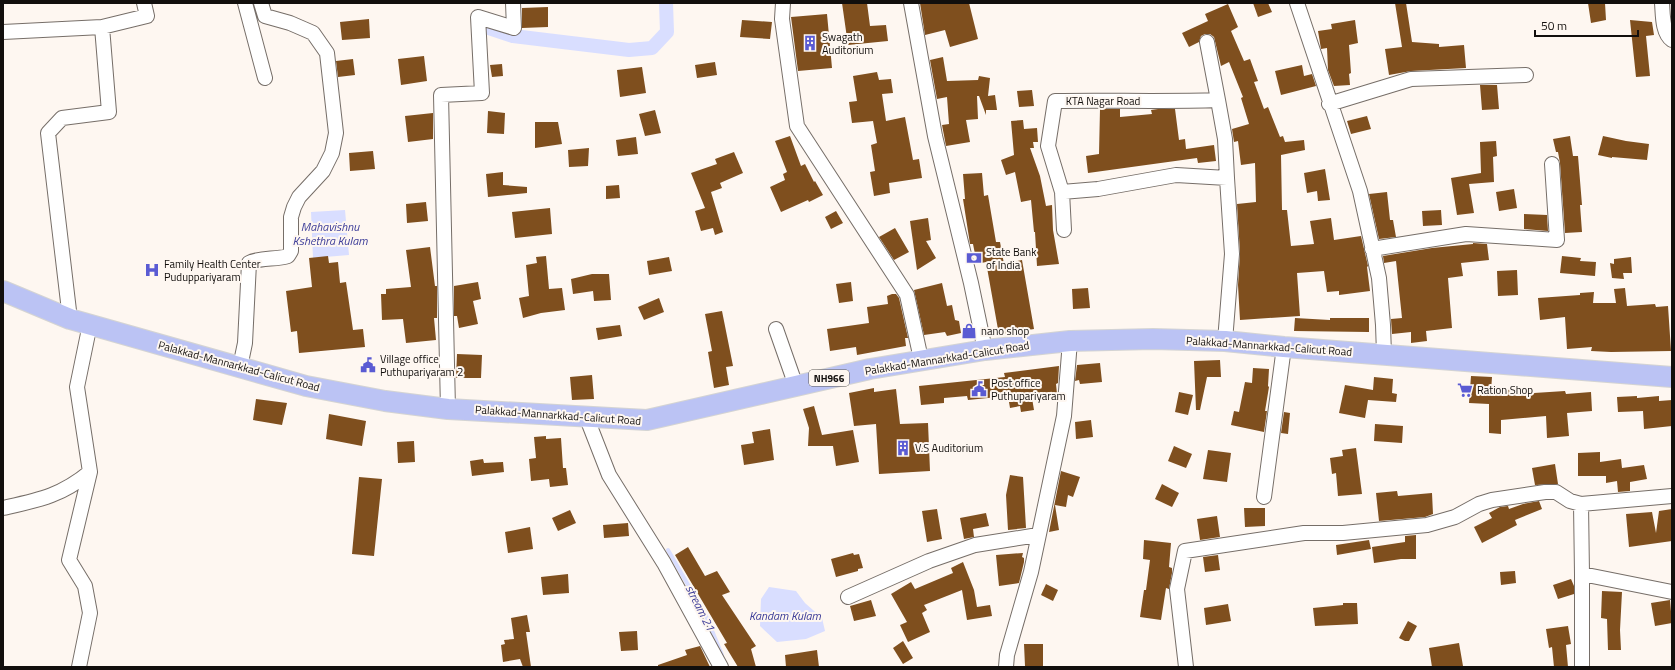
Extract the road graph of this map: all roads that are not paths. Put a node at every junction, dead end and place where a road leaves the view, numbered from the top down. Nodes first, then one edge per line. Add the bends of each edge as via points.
1 (144, 3) edge
2 (245, 3) edge
3 (261, 3) edge
4 (513, 3) edge
5 (783, 3) edge
6 (911, 3) edge
7 (1297, 3) edge
8 (1662, 3) edge
9 (102, 27) junction
10 (3, 32) edge
11 (1672, 40) edge
12 (1207, 42) dead end
13 (1526, 75) dead end
14 (265, 78) dead end
15 (1218, 100) junction
16 (1330, 104) junction
17 (1552, 164) dead end
18 (1227, 178) junction
19 (1062, 192) junction
20 (1064, 230) dead end
21 (1372, 248) junction
22 (3, 291) edge
23 (70, 319) junction
24 (90, 324) junction
25 (776, 329) dead end
26 (1070, 341) junction
27 (1225, 341) junction
28 (1284, 347) junction
29 (985, 350) junction
30 (1384, 354) junction
31 (921, 360) junction
32 (240, 367) junction
33 (1672, 378) edge
34 (796, 386) junction
35 (448, 409) junction
36 (586, 416) junction
37 (90, 472) junction
38 (1672, 496) edge
39 (1264, 497) dead end
40 (1581, 504) junction
41 (3, 508) edge
42 (1038, 535) junction
43 (1582, 574) junction
44 (1672, 592) edge
45 (848, 597) dead end
46 (79, 667) edge
47 (721, 667) edge
48 (1006, 667) edge
49 (1186, 667) edge
50 (1582, 667) edge

1 - 9 street via 147,16
2 - 14 street
3 - 32 street via 265,16 313,33 327,53 336,133 332,153 323,171 298,197 294,207 291,217 291,251 288,256 281,259 254,260 249,263 245,343
4 - 35 street via 514,28 478,17 482,93 441,95
5 - 31 street via 782,19 797,126 907,295
6 - 29 street via 935,136
7 - 16 street
8 - 11 street via 1664,27 1668,38
9 - 10 street
9 - 23 street via 109,112 62,118 48,133
12 - 15 street
13 - 16 street via 1411,80
15 - 18 street via 1225,139
15 - 19 street, KTA Nagar Road via 1055,101 1048,146
16 - 21 street via 1360,191
17 - 21 street via 1557,240 1466,234
18 - 19 street via 1176,175 1098,189
18 - 27 street via 1232,254
19 - 20 street
21 - 30 street via 1379,278
22 - 23 highway, Palakkad-Mannarkkad-Calicut Road / NH966
23 - 24 highway, Palakkad-Mannarkkad-Calicut Road / NH966
24 - 32 highway, Palakkad-Mannarkkad-Calicut Road / NH966
24 - 37 street via 77,387
25 - 34 street
26 - 27 highway, Palakkad-Mannarkkad-Calicut Road / NH966
26 - 29 highway, Palakkad-Mannarkkad-Calicut Road / NH966
26 - 42 street via 1064,416
27 - 28 highway, Palakkad-Mannarkkad-Calicut Road / NH966
28 - 30 highway, Palakkad-Mannarkkad-Calicut Road / NH966
28 - 39 street
29 - 31 highway, Palakkad-Mannarkkad-Calicut Road / NH966
30 - 33 highway, Palakkad-Mannarkkad-Calicut Road / NH966
31 - 34 highway, Palakkad-Mannarkkad-Calicut Road / NH966
32 - 35 highway, Palakkad-Mannarkkad-Calicut Road / NH966 via 306,386 385,401
34 - 36 highway, Palakkad-Mannarkkad-Calicut Road / NH966 via 647,420
35 - 36 highway, Palakkad-Mannarkkad-Calicut Road / NH966
36 - 47 street via 609,475 664,563
37 - 41 street via 75,485 44,499
37 - 46 street via 69,560 85,586 90,613
38 - 40 street
40 - 43 street
40 - 49 street via 1570,502 1556,492 1544,492 1492,500 1427,525 1343,533 1304,533 1185,551 1177,590
42 - 45 street via 975,545 929,561
42 - 48 street
43 - 44 street
43 - 50 street

